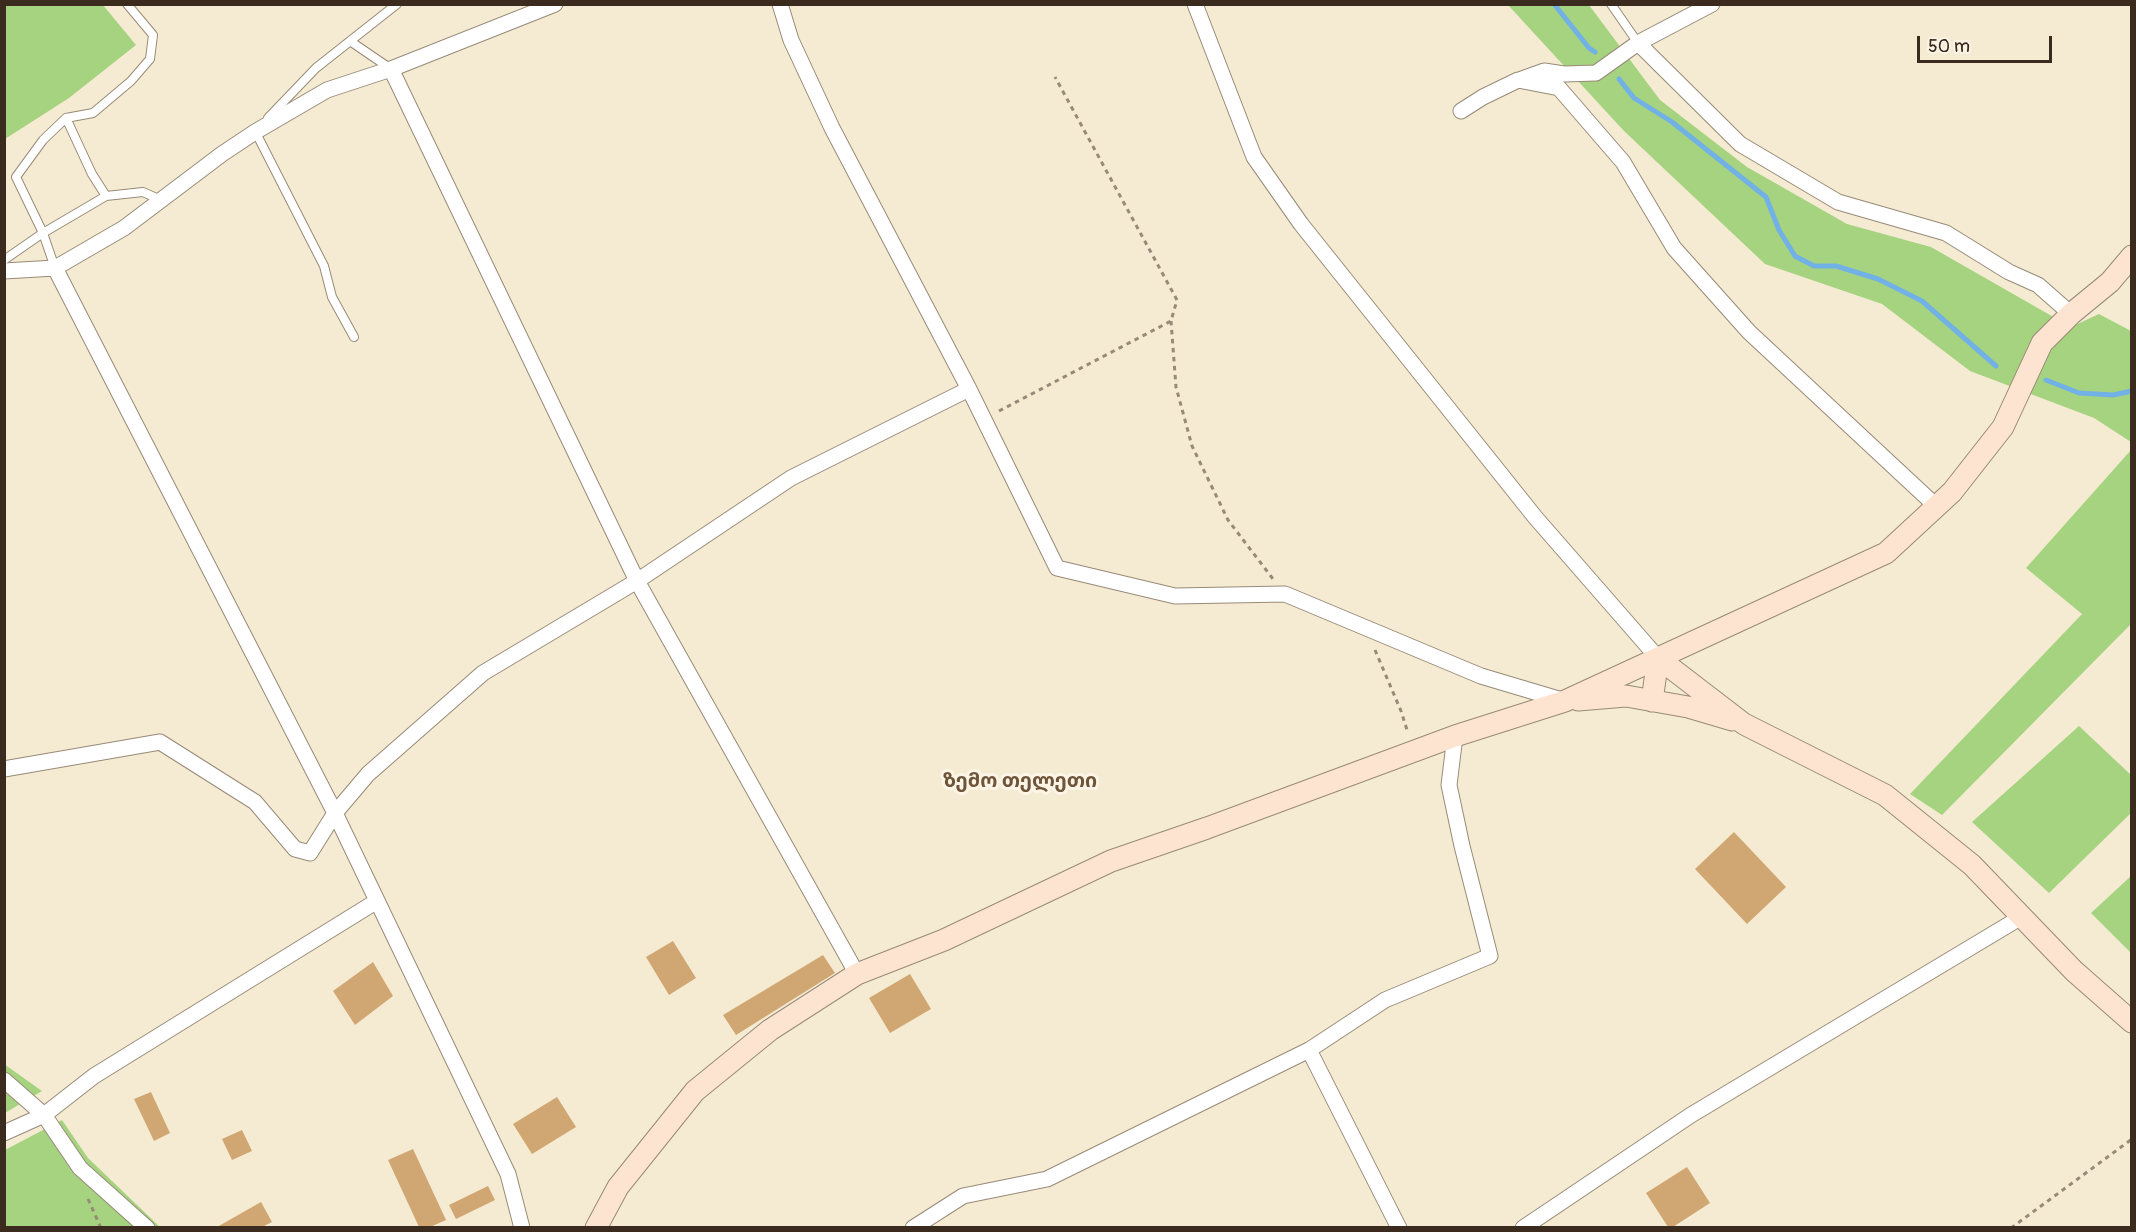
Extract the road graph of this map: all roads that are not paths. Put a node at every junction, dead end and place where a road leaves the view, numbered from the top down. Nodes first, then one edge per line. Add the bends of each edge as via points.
1 (127, 4) edge
2 (397, 4) edge
3 (555, 4) edge
4 (780, 4) edge
5 (1195, 4) edge
6 (1611, 4) edge
7 (1712, 4) edge
8 (350, 41) junction
9 (1638, 43) junction
10 (390, 69) junction
11 (1518, 80) junction
12 (1461, 111) dead end
13 (66, 118) junction
14 (255, 132) junction
15 (106, 196) junction
16 (160, 200) junction
17 (43, 233) junction
18 (2132, 256) edge
19 (4, 260) edge
20 (55, 268) junction
21 (4, 271) edge
22 (2071, 314) junction
23 (354, 337) dead end
24 (969, 389) junction
25 (1937, 507) junction
26 (636, 581) junction
27 (1658, 658) junction
28 (1565, 701) junction
29 (1652, 701) junction
30 (1744, 724) junction
31 (1455, 736) junction
32 (4, 769) edge
33 (335, 813) junction
34 (377, 901) junction
35 (2023, 916) junction
36 (856, 974) junction
37 (2132, 1022) edge
38 (1309, 1050) junction
39 (4, 1080) edge
40 (44, 1115) junction
41 (4, 1133) edge
42 (147, 1227) edge
43 (522, 1227) edge
44 (596, 1227) edge
45 (913, 1227) edge
46 (1399, 1227) edge
47 (1522, 1227) edge

1 - 13 lane via 153,35 150,59 93,113
2 - 8 lane
3 - 10 street
4 - 24 street via 791,40 832,128
5 - 27 street via 1254,157 1302,224 1535,517
6 - 9 lane
7 - 9 street
8 - 10 lane
8 - 14 lane via 316,68
9 - 11 street via 1596,73 1544,71
9 - 22 street via 1740,144 1838,202 1946,233 2038,285
10 - 14 street via 327,90
10 - 26 street
11 - 12 street
11 - 25 street via 1559,88 1623,162 1674,248 1749,333
13 - 15 lane
13 - 17 lane via 43,140 16,177
14 - 16 street
14 - 23 lane via 324,266 332,297
15 - 16 lane via 143,192
15 - 17 lane
16 - 20 street via 124,228
17 - 19 lane
17 - 20 lane
18 - 22 street via 2110,282
20 - 21 street
20 - 33 street
22 - 25 street via 2042,343 2003,427
24 - 26 street via 791,478
24 - 28 street via 1057,568 1175,596 1285,594 1480,676
25 - 27 street via 1886,553
26 - 33 street via 483,673 368,774
26 - 36 street
27 - 28 street
27 - 29 street
27 - 30 street
28 - 29 street via 1626,696
28 - 31 street
29 - 30 street
30 - 35 street via 1885,795 1972,865
31 - 36 street via 1110,861 944,940
31 - 38 street via 1449,785 1490,956 1385,1000
32 - 33 street via 160,742 255,802 295,849 310,853
33 - 34 street
34 - 40 street via 94,1076
34 - 43 street via 508,1174
35 - 37 street via 2074,971
35 - 47 street via 1691,1115
36 - 44 street via 770,1030 695,1091 618,1187
38 - 45 street via 1047,1179 963,1196
38 - 46 street
39 - 40 street
40 - 41 street
40 - 42 street via 80,1168

